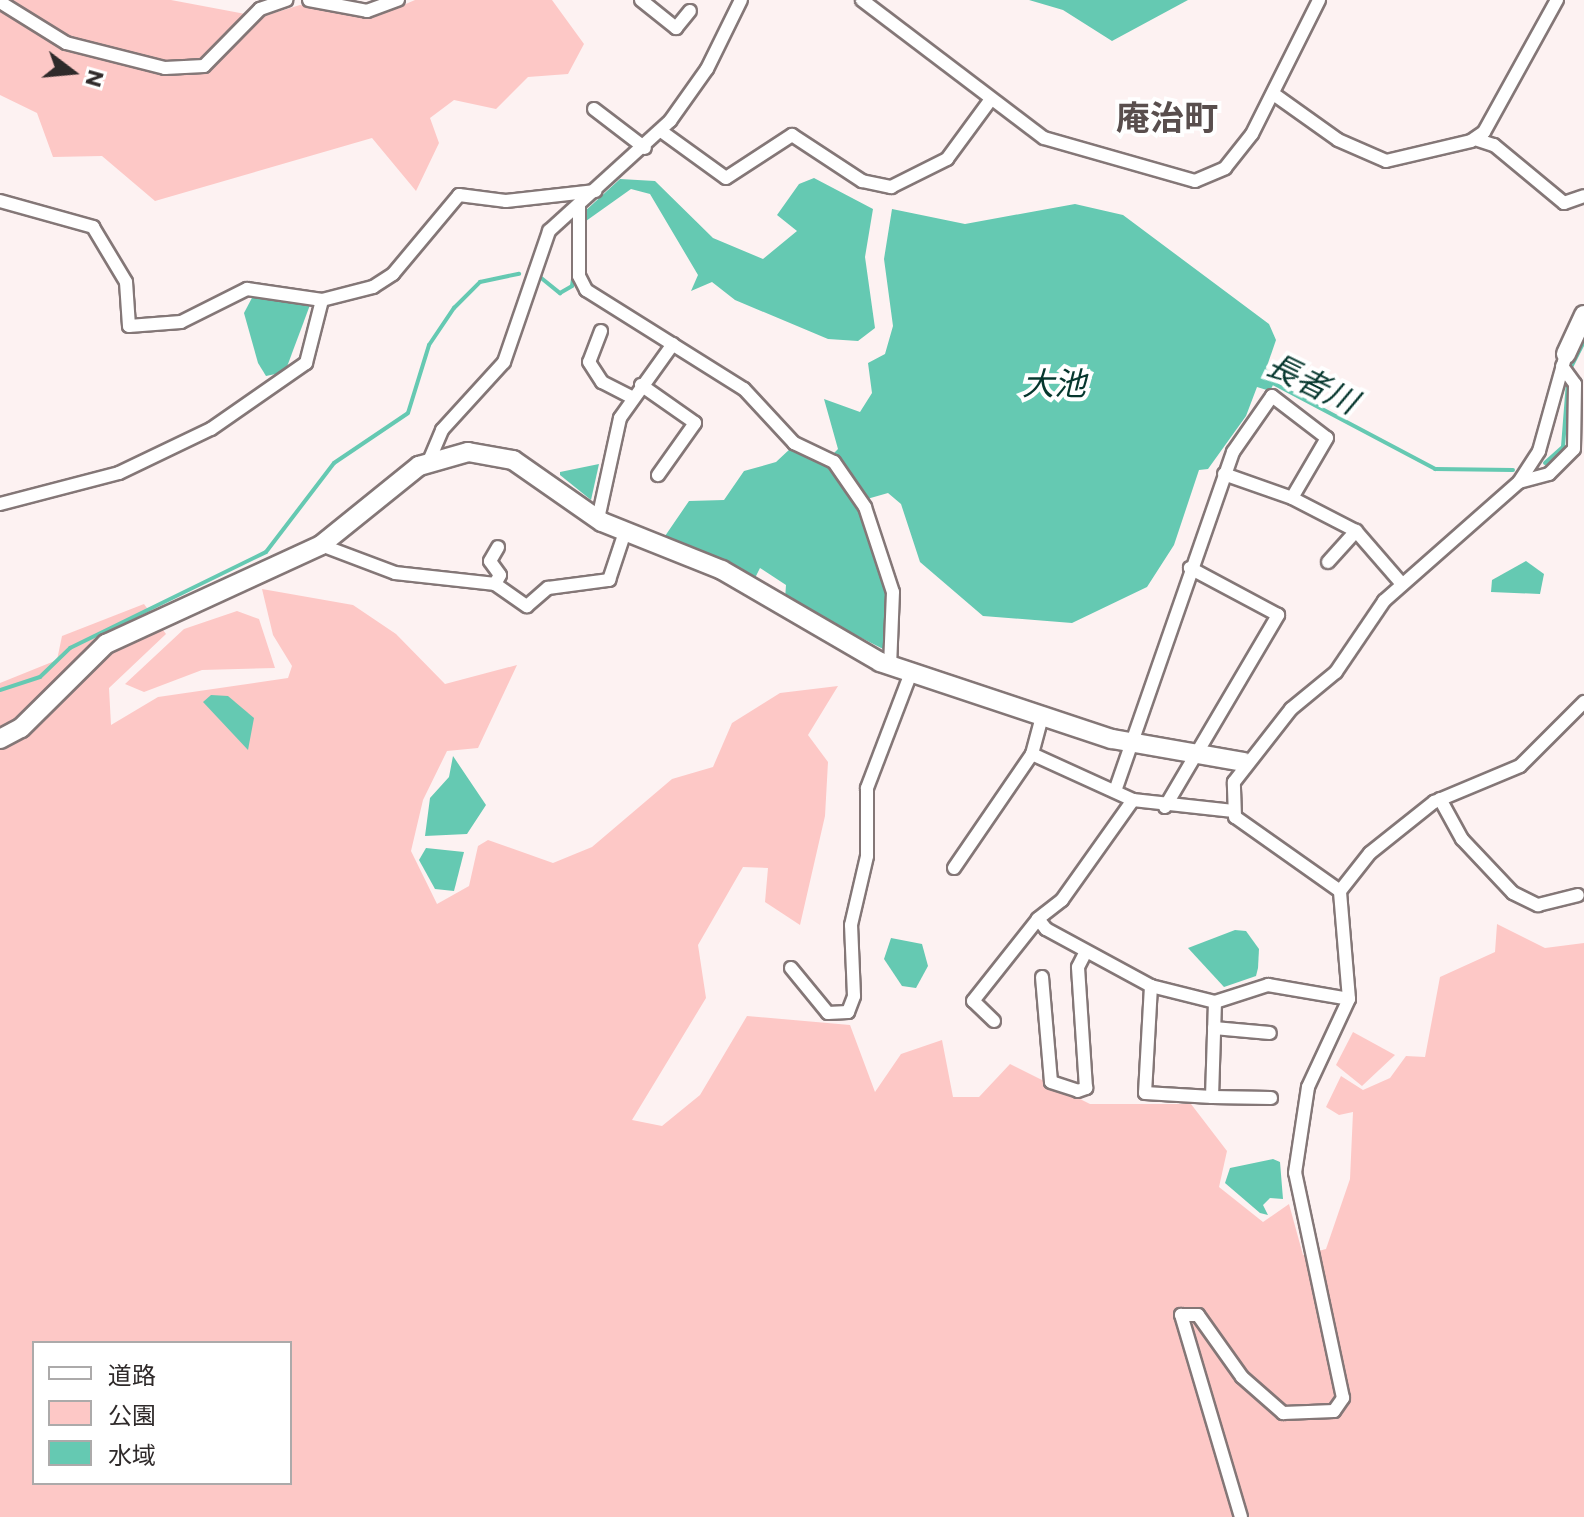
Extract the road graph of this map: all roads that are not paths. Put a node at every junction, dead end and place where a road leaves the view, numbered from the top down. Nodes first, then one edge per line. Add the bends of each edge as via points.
1 (286, 0) edge
2 (309, 0) edge
3 (398, 0) edge
4 (641, 0) edge
5 (741, 0) edge
6 (862, 0) edge
7 (1557, 0) edge
8 (0, 2) edge
9 (1316, 2) edge
10 (690, 11) dead end
11 (1275, 95) junction
12 (991, 99) junction
13 (594, 109) dead end
14 (661, 131) junction
15 (1475, 139) junction
16 (645, 148) junction
17 (595, 191) junction
18 (1584, 196) edge
19 (0, 201) edge
20 (579, 204) junction
21 (322, 300) junction
22 (1584, 315) edge
23 (601, 331) dead end
24 (673, 344) junction
25 (1567, 368) junction
26 (641, 385) junction
27 (630, 396) junction
28 (1579, 451) edge
29 (429, 461) junction
30 (1224, 474) junction
31 (658, 475) dead end
32 (1519, 482) junction
33 (1292, 498) junction
34 (0, 504) edge
35 (598, 519) junction
36 (1356, 531) junction
37 (625, 532) junction
38 (321, 545) junction
39 (498, 547) dead end
40 (1328, 562) dead end
41 (1190, 568) junction
42 (1401, 583) junction
43 (495, 584) junction
44 (890, 666) junction
45 (911, 673) junction
46 (1581, 709) edge
47 (1042, 716) junction
48 (0, 739) edge
49 (1133, 744) junction
50 (1194, 753) junction
51 (1032, 754) junction
52 (1244, 762) junction
53 (1115, 791) junction
54 (1440, 799) junction
55 (1133, 800) junction
56 (1165, 807) junction
57 (1233, 811) junction
58 (954, 868) dead end
59 (1340, 891) junction
60 (1578, 895) dead end
61 (1038, 919) junction
62 (1084, 955) junction
63 (791, 968) dead end
64 (1042, 977) dead end
65 (1151, 986) junction
66 (1349, 999) junction
67 (1215, 1002) junction
68 (994, 1021) dead end
69 (1214, 1028) junction
70 (1270, 1033) dead end
71 (1212, 1097) junction
72 (1271, 1098) dead end
73 (1241, 1517) edge

1 - 8 street via 247,19 204,66 165,68 66,43
2 - 3 street via 367,11
4 - 10 street via 676,28
5 - 14 street via 707,69
6 - 12 street
7 - 15 street
9 - 11 street
11 - 12 street via 1239,153 1195,181 1044,138
11 - 15 street via 1338,140 1386,161
12 - 14 street via 947,159 891,187 862,181 792,135 726,178
13 - 16 street
14 - 16 street
15 - 18 street via 1494,145 1564,203
16 - 17 street
17 - 20 street
17 - 21 street via 506,201 459,195 384,281
19 - 21 street via 93,227 126,282 129,326 181,322 247,289
20 - 24 street via 579,276 586,290
20 - 29 street via 540,244 504,362 442,430
21 - 34 street via 306,363 211,429 119,473
22 - 25 street
23 - 27 street via 589,362 602,382
24 - 26 street
24 - 44 street via 744,389 794,443 834,462 865,507 893,592
25 - 28 street
25 - 32 street via 1539,451
26 - 27 street
26 - 31 street via 695,423
27 - 35 street via 607,450
28 - 32 street via 1549,474
29 - 35 street via 468,452 502,456
29 - 38 street
30 - 33 street
30 - 33 street via 1272,396 1327,438
30 - 41 street
32 - 42 street via 1492,513
33 - 36 street
35 - 37 street
36 - 40 street
36 - 42 street
37 - 43 street via 609,580 548,588 527,606
37 - 44 street via 722,570 813,629
38 - 43 street via 395,573
38 - 48 street via 106,644 21,728
39 - 43 street via 490,561 500,575
41 - 49 street
41 - 50 street via 1278,615
42 - 52 street via 1336,672
44 - 45 street
45 - 47 street
45 - 63 street via 867,788 867,856 851,925 854,996 848,1012 828,1013
46 - 54 street via 1520,766
47 - 49 street
47 - 51 street
49 - 50 street
49 - 53 street
50 - 52 street
50 - 56 street
51 - 53 street
51 - 58 street
52 - 57 street
53 - 55 street
54 - 59 street via 1370,853
54 - 60 street via 1462,839 1513,893 1538,905
55 - 56 street
55 - 61 street via 1062,900
56 - 57 street
57 - 59 street via 1254,834
59 - 66 street
61 - 62 street
61 - 68 street via 973,1001
62 - 64 street via 1078,967 1086,1088 1078,1091 1051,1082
62 - 65 street
65 - 67 street
65 - 71 street via 1145,1093
66 - 67 street via 1268,985
66 - 73 street via 1308,1087 1295,1173 1343,1398 1334,1411 1283,1413 1242,1377 1198,1315 1181,1315
67 - 69 street
69 - 70 street
69 - 71 street
71 - 72 street

